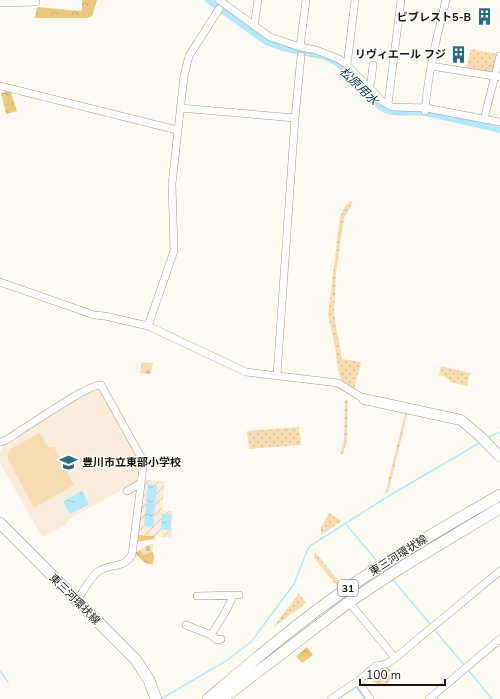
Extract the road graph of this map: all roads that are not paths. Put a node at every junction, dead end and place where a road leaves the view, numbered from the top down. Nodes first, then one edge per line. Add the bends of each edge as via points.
1 (258, 0) edge
2 (306, 0) edge
3 (350, 0) edge
4 (355, 0) edge
5 (401, 0) edge
6 (446, 0) edge
7 (36, 2) dead end
8 (0, 3) edge
9 (221, 4) edge
10 (254, 26) junction
11 (300, 47) junction
12 (301, 56) dead end
13 (500, 56) edge
14 (347, 65) junction
15 (373, 65) dead end
16 (431, 66) junction
17 (497, 77) edge
18 (0, 86) edge
19 (369, 87) junction
20 (388, 104) junction
21 (180, 108) junction
22 (425, 113) junction
23 (295, 118) junction
24 (484, 119) junction
25 (500, 122) edge
26 (177, 130) junction
27 (0, 282) edge
28 (148, 326) junction
29 (277, 375) junction
30 (364, 398) joint
31 (0, 442) edge
32 (500, 457) edge
33 (141, 483) junction
34 (127, 491) dead end
35 (500, 495) edge
36 (500, 508) edge
37 (0, 523) edge
38 (500, 571) edge
39 (197, 596) dead end
40 (78, 601) junction
41 (349, 602) junction
42 (186, 624) dead end
43 (211, 635) junction
44 (221, 639) dead end
45 (500, 639) edge
46 (395, 658) junction
47 (358, 681) junction
48 (156, 698) edge
49 (208, 699) edge
50 (222, 699) edge
51 (331, 699) edge
52 (370, 699) edge
53 (429, 699) edge

1 - 10 street
2 - 11 street
3 - 4 street
4 - 14 street
5 - 20 street
6 - 16 street
7 - 8 street
9 - 10 street
9 - 21 street via 189,56
10 - 11 street via 270,37
11 - 14 street via 331,55
12 - 23 street
13 - 17 street
14 - 19 street
15 - 19 street
16 - 17 street
16 - 22 street
17 - 24 street
18 - 26 street
19 - 20 street
20 - 22 street
21 - 23 street
21 - 26 street
22 - 24 street
23 - 29 street
24 - 25 street
26 - 28 street via 172,184 174,251
27 - 28 street via 94,315
28 - 29 street via 246,372
29 - 30 street via 338,383
30 - 32 main road via 461,420
31 - 33 street via 82,391 97,384 102,385 142,457
33 - 34 street
33 - 40 street via 132,555 124,563 99,571
35 - 49 main road, 東三河環状線 / 31 via 437,531 340,593
36 - 41 main road, 東三河環状線 / 31
37 - 40 main road, 東三河環状線
38 - 46 street
39 - 43 street via 236,596
40 - 48 main road, 東三河環状線 via 136,660 149,680
41 - 46 street
41 - 50 main road, 東三河環状線 / 31
42 - 43 street
43 - 44 street via 217,640
45 - 53 street
46 - 47 street via 386,664 376,666
47 - 51 street
47 - 52 street

